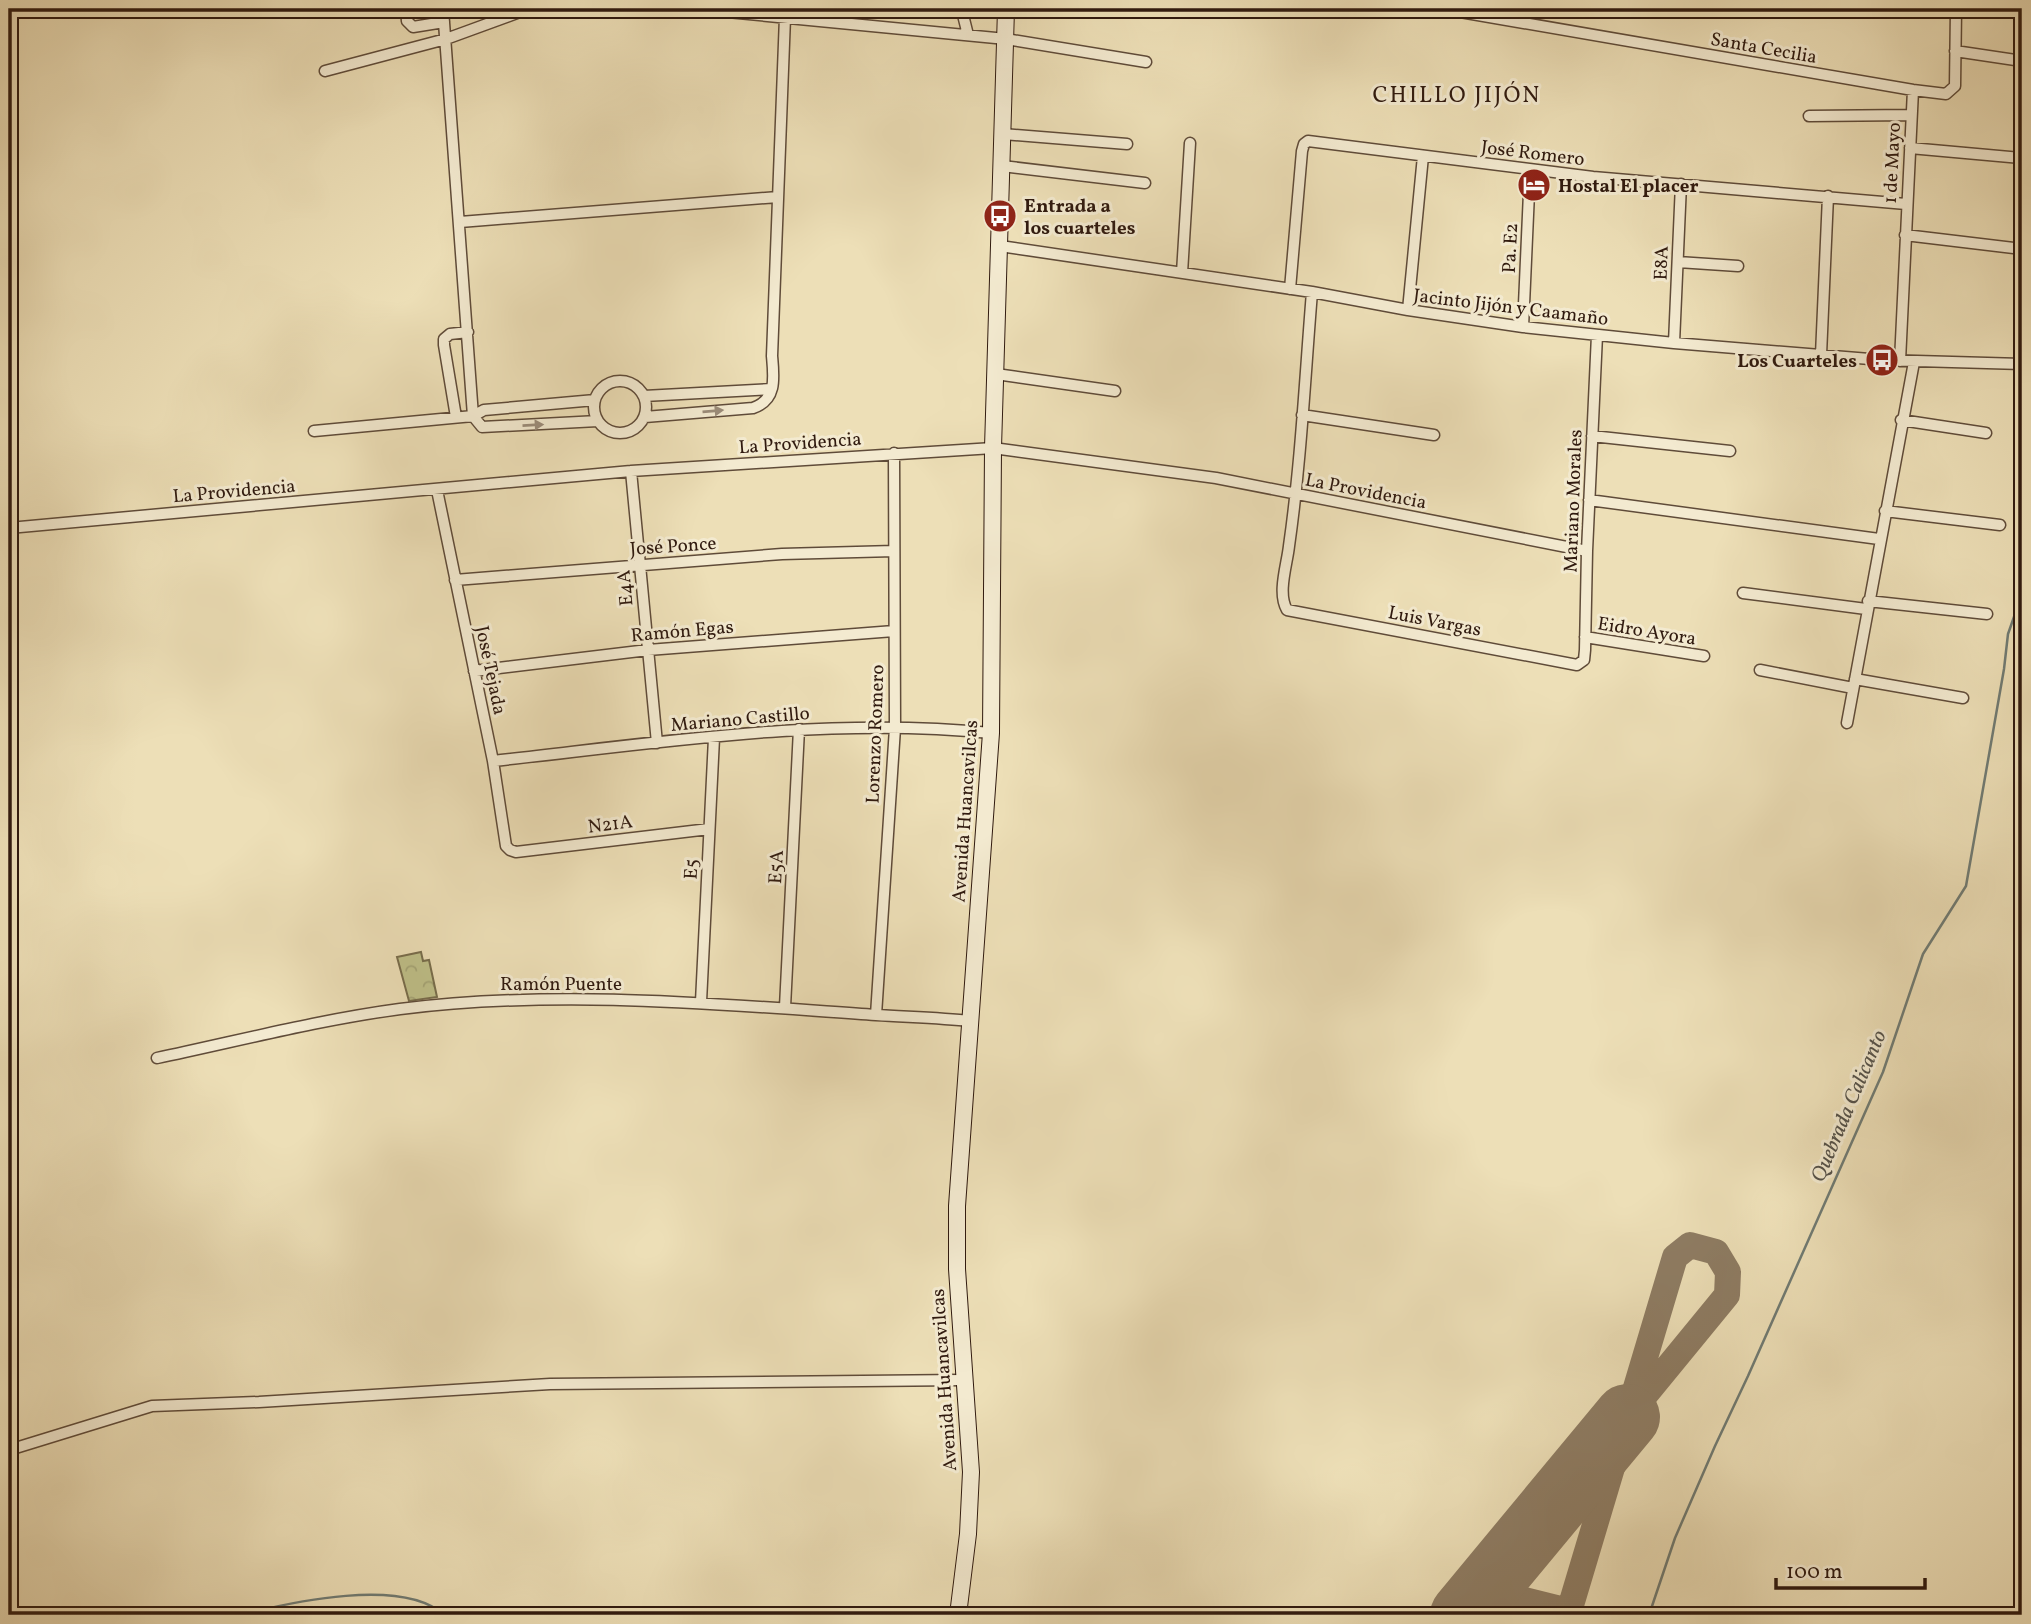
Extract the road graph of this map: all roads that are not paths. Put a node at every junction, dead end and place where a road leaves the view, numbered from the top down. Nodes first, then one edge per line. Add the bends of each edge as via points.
1 (406, 9) edge
2 (443, 9) edge
3 (527, 9) edge
4 (696, 9) edge
5 (966, 9) edge
6 (1006, 9) edge
7 (1443, 9) edge
8 (1955, 9) edge
9 (785, 17) junction
10 (444, 22) junction
11 (968, 35) junction
12 (446, 39) junction
13 (1006, 39) junction
14 (1955, 51) junction
15 (2022, 61) edge
16 (1146, 62) dead end
17 (324, 71) dead end
18 (1913, 90) junction
19 (1911, 115) junction
20 (1810, 117) dead end
21 (1003, 134) junction
22 (1190, 143) dead end
23 (1127, 144) dead end
24 (1910, 148) junction
25 (1423, 156) junction
26 (2021, 158) edge
27 (1002, 166) junction
28 (1530, 170) junction
29 (1146, 183) dead end
30 (1681, 184) junction
31 (1828, 196) junction
32 (778, 197) junction
33 (1906, 204) junction
34 (460, 222) junction
35 (1905, 235) junction
36 (1000, 246) junction
37 (2022, 249) edge
38 (1678, 262) junction
39 (1738, 265) dead end
40 (1182, 273) junction
41 (1290, 289) junction
42 (1312, 292) junction
43 (1408, 310) junction
44 (1523, 327) junction
45 (468, 332) junction
46 (1597, 335) junction
47 (1674, 343) junction
48 (1821, 355) junction
49 (1900, 361) junction
50 (1914, 362) junction
51 (2022, 364) edge
52 (996, 374) junction
53 (771, 388) junction
54 (1115, 391) dead end
55 (644, 396) junction
56 (595, 400) junction
57 (1302, 415) junction
58 (473, 416) junction
59 (645, 416) junction
60 (456, 417) junction
61 (1902, 420) junction
62 (598, 421) junction
63 (314, 431) dead end
64 (1986, 433) dead end
65 (1434, 435) dead end
66 (1592, 436) junction
67 (993, 448) junction
68 (1730, 451) dead end
69 (894, 453) junction
70 (631, 471) junction
71 (437, 490) junction
72 (1297, 495) junction
73 (1589, 500) junction
74 (1885, 510) junction
75 (2000, 525) dead end
76 (9, 528) edge
77 (1880, 539) junction
78 (894, 551) junction
79 (1587, 551) junction
80 (640, 565) junction
81 (455, 580) junction
82 (1742, 593) dead end
83 (1867, 605) junction
84 (1987, 614) dead end
85 (894, 631) junction
86 (1585, 637) junction
87 (648, 650) junction
88 (1704, 656) dead end
89 (1577, 665) joint
90 (1760, 670) dead end
91 (474, 671) junction
92 (1854, 683) junction
93 (1963, 698) dead end
94 (1847, 723) dead end
95 (895, 728) junction
96 (799, 729) junction
97 (991, 733) junction
98 (714, 738) junction
99 (657, 743) junction
100 (493, 761) junction
101 (709, 829) junction
102 (516, 852) joint
103 (701, 1002) junction
104 (785, 1007) junction
105 (876, 1015) junction
106 (971, 1021) junction
107 (157, 1058) dead end
108 (963, 1380) junction
109 (9, 1450) edge
110 (958, 1615) edge

1 - 10 street via 413,27
2 - 10 street
3 - 12 street
4 - 9 street
5 - 11 street
6 - 13 street, Avenida Huancavilcas
7 - 18 street, Santa Cecilia
8 - 14 street
9 - 11 street
9 - 32 street
10 - 12 street
11 - 13 street
12 - 17 street
12 - 34 street
13 - 16 street
13 - 21 street, Avenida Huancavilcas
14 - 15 street
14 - 18 street via 1953,90 1945,94
18 - 19 street, 1 de Mayo
19 - 20 street
19 - 24 street, 1 de Mayo
21 - 23 street
21 - 27 street, Avenida Huancavilcas
22 - 40 street
24 - 26 street
24 - 33 street, 1 de Mayo
25 - 28 street, José Romero
25 - 41 street, José Romero via 1304,144
25 - 43 street
27 - 29 street
27 - 36 street, Avenida Huancavilcas
28 - 30 street, José Romero
28 - 44 street, Pa. E2
30 - 31 street, José Romero
30 - 38 street, E8A
31 - 33 street, José Romero
31 - 48 street
32 - 34 street
32 - 53 street
33 - 35 street, 1 de Mayo
34 - 45 street
35 - 37 street
35 - 49 street, 1 de Mayo
36 - 40 street, Jacinto Jijón y Caamaño
36 - 52 street, Avenida Huancavilcas
38 - 39 street
38 - 47 street, E8A
40 - 41 street, Jacinto Jijón y Caamaño
41 - 42 street, Jacinto Jijón y Caamaño
42 - 43 street, Jacinto Jijón y Caamaño
42 - 57 street
43 - 44 street, Jacinto Jijón y Caamaño
44 - 46 street, Jacinto Jijón y Caamaño
45 - 58 street
45 - 60 street via 444,339
46 - 47 street, Jacinto Jijón y Caamaño
46 - 66 street, Mariano Morales
47 - 48 street, Jacinto Jijón y Caamaño
48 - 49 street, Jacinto Jijón y Caamaño
49 - 50 street, Jacinto Jijón y Caamaño
50 - 51 street, Jacinto Jijón y Caamaño
50 - 61 street
52 - 54 street
52 - 67 street, Avenida Huancavilcas
53 - 55 street
59 -> 53 street via 753,408 770,398
55 - 56 street via 638,387 618,381 600,390
55 - 59 street
56 - 58 street via 484,410
56 - 62 street
57 - 65 street
57 - 72 street
58 - 60 street
58 -> 62 street via 482,426
59 - 62 street via 632,431 623,433 604,428
60 - 63 street
61 - 64 street
61 - 74 street
66 - 68 street
66 - 73 street, Mariano Morales
67 - 69 street, La Providencia
67 - 72 street, La Providencia via 1216,478
67 - 97 street, Avenida Huancavilcas
69 - 70 street, La Providencia
69 - 78 street, Lorenzo Romero
70 - 71 street, La Providencia
70 - 80 street, E4A
71 - 76 street, La Providencia
71 - 81 street, José Tejada
72 - 79 street, La Providencia
72 - 89 street, Luis Vargas via 1283,589 1287,610
73 - 77 street
73 - 79 street, Mariano Morales
74 - 75 street
74 - 77 street
77 - 83 street
78 - 80 street, José Ponce
78 - 85 street, Lorenzo Romero
79 - 86 street, Mariano Morales
80 - 81 street, José Ponce
80 - 87 street, E4A
81 - 91 street, José Tejada
82 - 83 street
83 - 84 street
83 - 92 street
85 - 87 street, Ramón Egas
85 - 95 street, Lorenzo Romero
86 - 88 street, Eidro Ayora
86 - 89 street, Mariano Morales via 1584,660
87 - 91 street, Ramón Egas
87 - 99 street, E4A
90 - 92 street
91 - 100 street, José Tejada
92 - 93 street
92 - 94 street
95 - 96 street, Mariano Castillo
95 - 97 street, Mariano Castillo
95 - 105 street, Lorenzo Romero
96 - 98 street, Mariano Castillo
96 - 104 street, E5A
97 - 106 street, Avenida Huancavilcas
98 - 99 street, Mariano Castillo
98 - 101 street, E5
99 - 100 street, Mariano Castillo
100 - 102 street, José Tejada via 506,846
101 - 102 street, N21A
101 - 103 street, E5
103 - 104 street, Ramón Puente
103 - 107 street, Ramón Puente via 505,1000 402,1009 321,1021
104 - 105 street, Ramón Puente
105 - 106 street, Ramón Puente
106 - 108 street, Avenida Huancavilcas via 957,1206
108 - 109 street via 550,1384 152,1406
108 - 110 street, Avenida Huancavilcas via 971,1472

